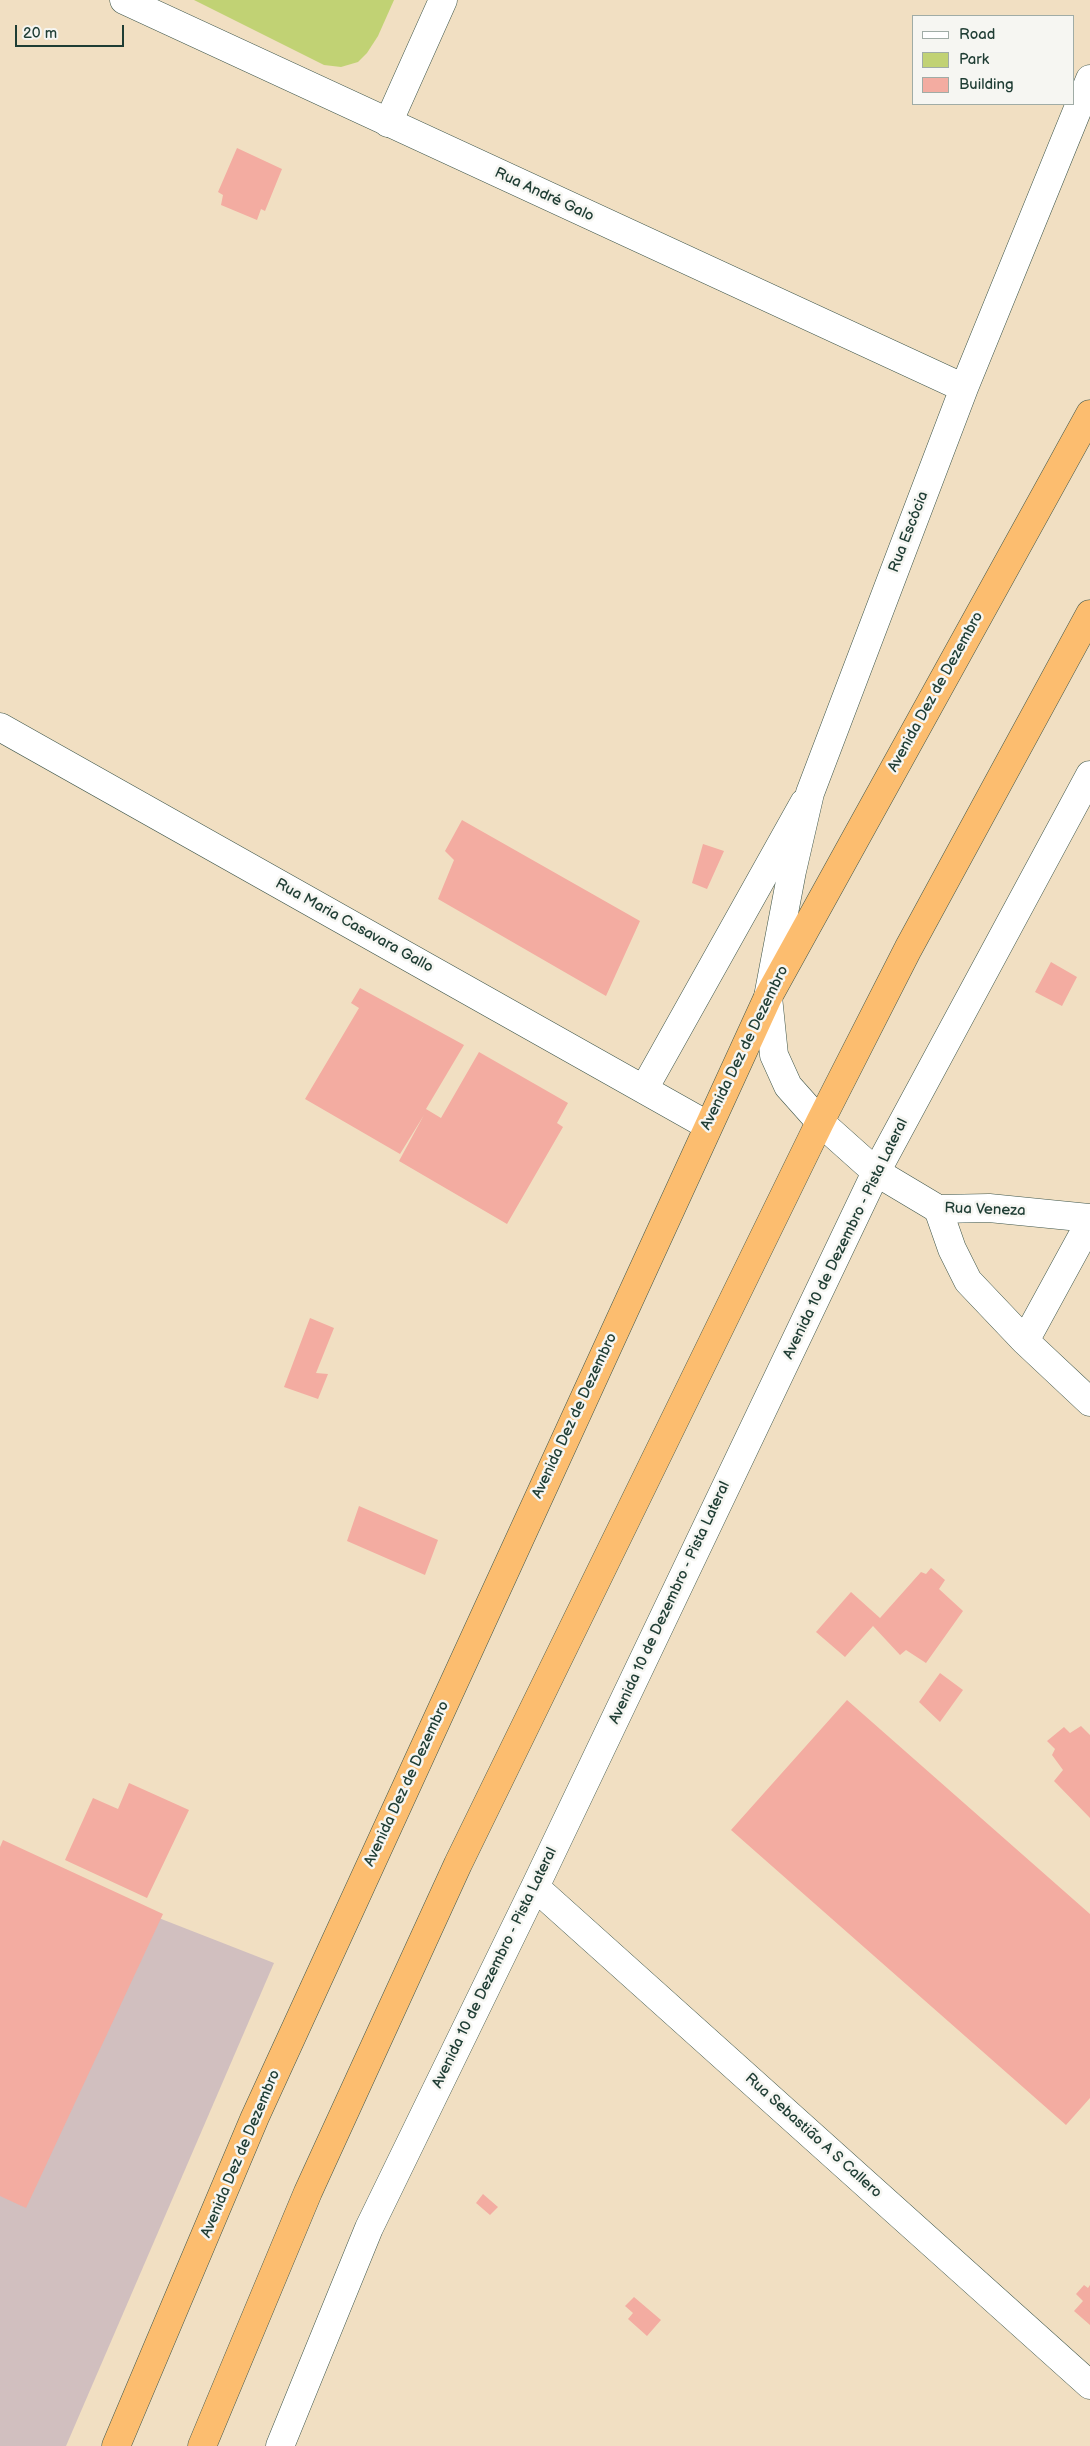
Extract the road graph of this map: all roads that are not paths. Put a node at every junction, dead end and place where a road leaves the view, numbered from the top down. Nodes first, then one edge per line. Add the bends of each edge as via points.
1 (124, 0) edge
2 (443, 0) edge
3 (1090, 78) edge
4 (388, 123) junction
5 (964, 388) junction
6 (1090, 414) edge
7 (1090, 614) edge
8 (0, 726) edge
9 (1090, 775) edge
10 (810, 793) junction
11 (768, 997) junction
12 (644, 1089) junction
13 (820, 1122) junction
14 (707, 1125) junction
15 (876, 1172) junction
16 (938, 1209) junction
17 (1090, 1218) edge
18 (1090, 1222) edge
19 (1025, 1340) junction
20 (1090, 1402) edge
21 (535, 1887) junction
22 (1090, 2385) edge
23 (116, 2446) edge
24 (202, 2446) edge
25 (280, 2446) edge

1 - 4 street, Rua André Galo
2 - 4 street
3 - 5 street, Rua Escócia
4 - 5 street, Rua André Galo
5 - 10 street, Rua Escócia
6 - 11 highway, Avenida Dez de Dezembro
7 - 13 highway via 908,949
8 - 12 street, Rua Maria Casavara Gallo
9 - 15 street, Avenida 10 de Dezembro - Pista Lateral
10 - 11 street, Rua Escócia
10 - 12 street
11 - 13 street, Rua Escócia via 774,1056 788,1086
11 - 14 highway, Avenida Dez de Dezembro
12 - 14 street, Rua Maria Casavara Gallo
13 - 15 street, Rua Veneza
13 - 24 highway via 458,1864 308,2192
14 - 23 highway, Avenida Dez de Dezembro via 255,2117
15 - 16 street, Rua Veneza
15 - 21 street, Avenida 10 de Dezembro - Pista Lateral
16 - 17 street, Rua Veneza via 990,1208
16 - 19 street via 968,1281
18 - 19 street
19 - 20 street
21 - 22 street, Rua Sebastião A S Callero
21 - 25 street, Avenida 10 de Dezembro - Pista Lateral via 369,2228

